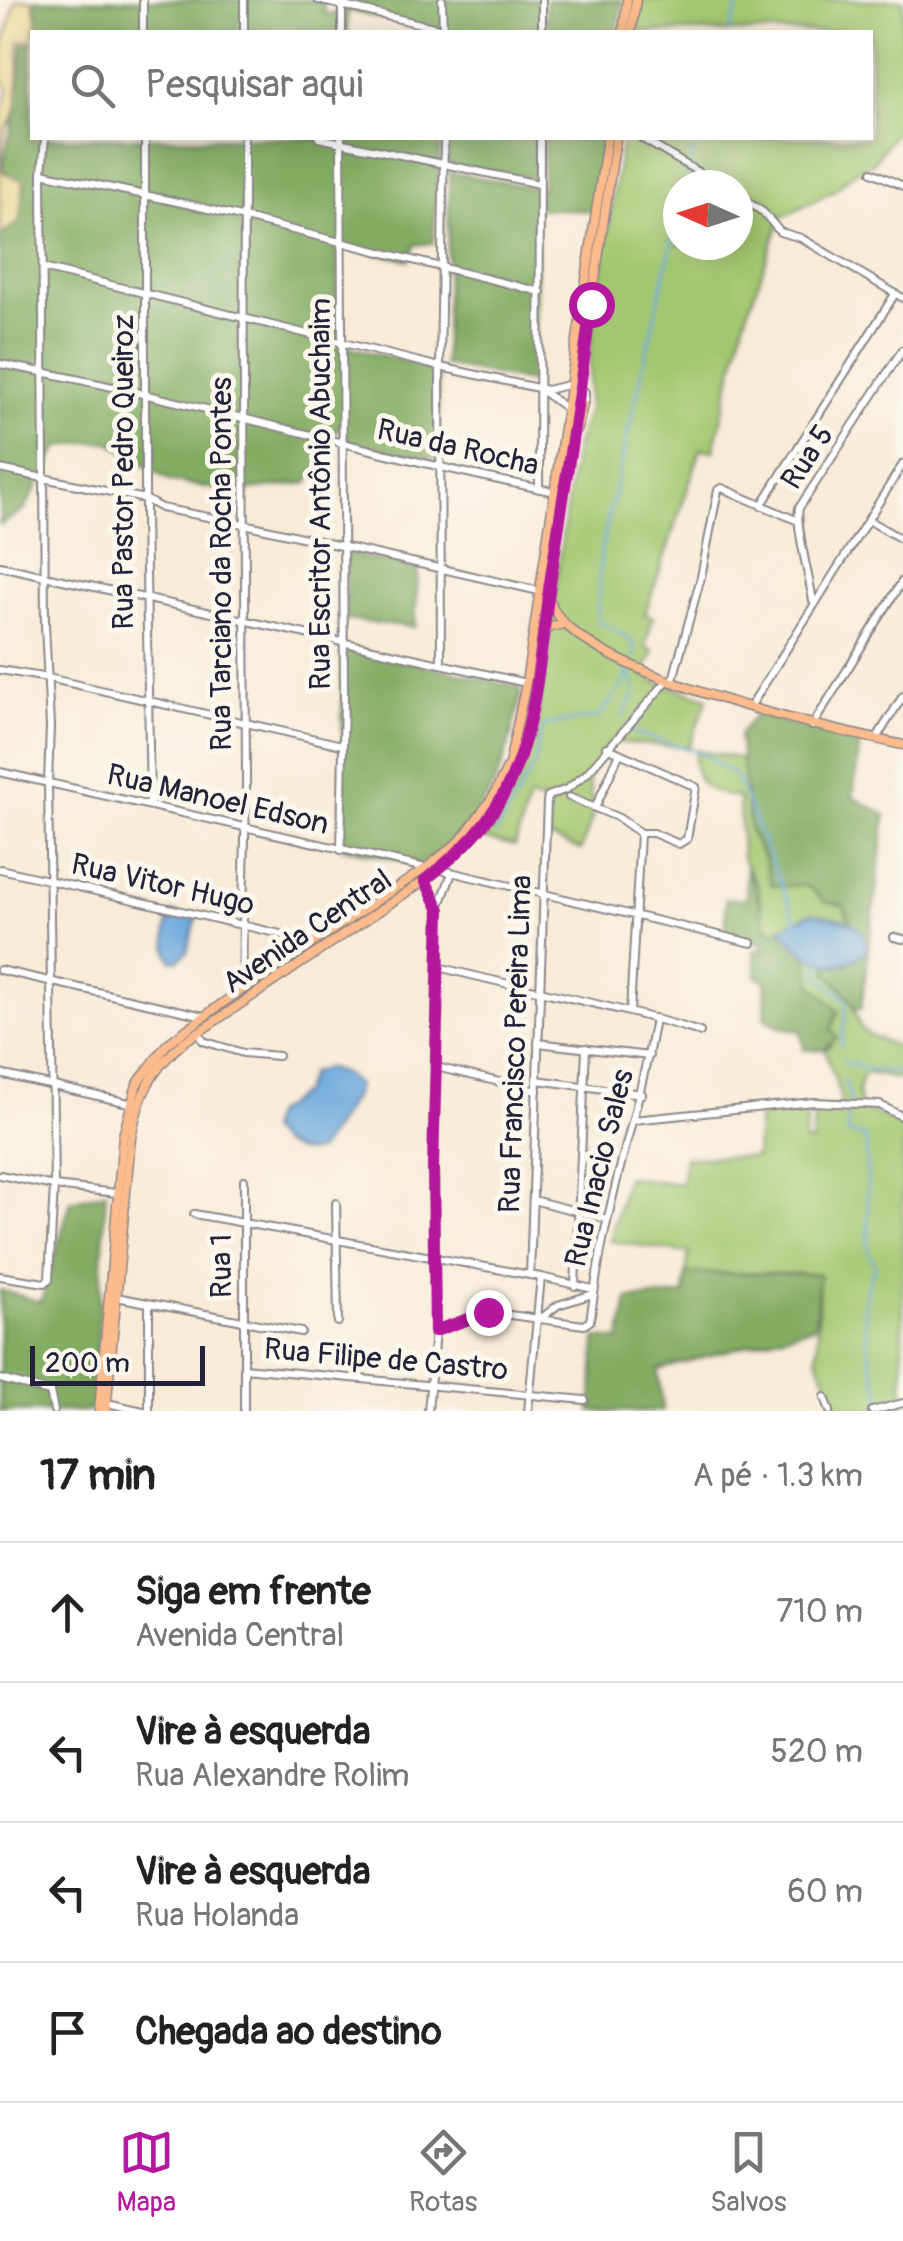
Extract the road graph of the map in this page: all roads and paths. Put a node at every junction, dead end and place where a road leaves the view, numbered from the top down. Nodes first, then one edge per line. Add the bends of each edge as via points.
1 (142, 0) edge
2 (244, 0) edge
3 (318, 0) edge
4 (442, 0) edge
5 (542, 0) edge
6 (627, 0) edge
7 (636, 0) edge
8 (342, 3) edge
9 (143, 30) edge
10 (244, 30) edge
11 (342, 30) edge
12 (439, 30) edge
13 (443, 30) edge
14 (542, 30) edge
15 (622, 30) edge
16 (631, 30) edge
17 (45, 140) edge
18 (145, 140) edge
19 (244, 140) edge
20 (342, 140) edge
21 (444, 140) edge
22 (540, 140) edge
23 (607, 140) edge
24 (616, 140) edge
25 (643, 140) edge
26 (445, 166) junction
27 (694, 170) edge
28 (872, 172) dead end
29 (42, 173) junction
30 (539, 184) junction
31 (903, 186) edge
32 (144, 194) junction
33 (753, 206) edge
34 (244, 218) junction
35 (342, 241) junction
36 (442, 267) junction
37 (43, 268) junction
38 (144, 292) junction
39 (540, 292) junction
40 (899, 296) edge
41 (243, 317) junction
42 (340, 342) junction
43 (903, 349) edge
44 (580, 356) junction
45 (0, 364) edge
46 (440, 368) junction
47 (45, 372) junction
48 (575, 386) junction
49 (538, 388) junction
50 (144, 394) junction
51 (572, 407) junction
52 (245, 416) junction
53 (342, 444) junction
54 (903, 464) edge
55 (442, 465) junction
56 (0, 469) edge
57 (46, 478) junction
58 (540, 489) junction
59 (556, 492) junction
60 (145, 499) junction
61 (762, 506) junction
62 (796, 520) junction
63 (868, 520) junction
64 (244, 524) junction
65 (903, 540) edge
66 (342, 548) junction
67 (0, 566) edge
68 (442, 570) junction
69 (47, 577) junction
70 (903, 580) edge
71 (544, 593) junction
72 (146, 601) junction
73 (813, 602) junction
74 (540, 621) junction
75 (244, 622) junction
76 (560, 626) junction
77 (570, 628) junction
78 (543, 632) junction
79 (342, 642) junction
80 (441, 664) junction
81 (0, 670) edge
82 (48, 678) junction
83 (670, 682) junction
84 (526, 683) junction
85 (903, 696) edge
86 (148, 702) junction
87 (750, 707) junction
88 (244, 725) junction
89 (812, 726) junction
90 (876, 739) junction
91 (342, 745) junction
92 (903, 745) edge
93 (606, 748) junction
94 (618, 755) junction
95 (0, 772) edge
96 (48, 784) junction
97 (568, 798) dead end
98 (150, 806) junction
99 (595, 808) junction
100 (245, 828) junction
101 (640, 833) junction
102 (340, 850) junction
103 (0, 868) edge
104 (426, 868) junction
105 (438, 870) junction
106 (452, 873) junction
107 (50, 880) junction
108 (425, 880) junction
109 (543, 895) junction
110 (440, 906) junction
111 (636, 916) junction
112 (241, 925) junction
113 (316, 942) junction
114 (752, 943) dead end
115 (439, 967) junction
116 (0, 970) edge
117 (52, 981) junction
118 (243, 990) junction
119 (540, 993) junction
120 (630, 1012) junction
121 (204, 1016) junction
122 (655, 1018) junction
123 (199, 1031) junction
124 (700, 1032) dead end
125 (538, 1043) junction
126 (586, 1048) junction
127 (278, 1056) dead end
128 (649, 1056) junction
129 (436, 1067) junction
130 (0, 1074) edge
131 (537, 1080) junction
132 (52, 1085) junction
133 (585, 1086) junction
134 (536, 1090) junction
135 (642, 1094) junction
136 (130, 1103) junction
137 (903, 1117) edge
138 (632, 1120) junction
139 (0, 1175) edge
140 (244, 1180) dead end
141 (54, 1186) junction
142 (117, 1193) junction
143 (533, 1200) junction
144 (336, 1202) dead end
145 (579, 1212) junction
146 (194, 1214) dead end
147 (607, 1219) junction
148 (244, 1224) junction
149 (337, 1241) junction
150 (435, 1260) junction
151 (530, 1275) junction
152 (0, 1276) edge
153 (542, 1277) junction
154 (575, 1286) junction
155 (593, 1292) junction
156 (116, 1297) junction
157 (149, 1304) junction
158 (538, 1320) junction
159 (244, 1321) junction
160 (338, 1322) dead end
161 (435, 1331) junction
162 (301, 1332) dead end
163 (244, 1368) junction
164 (0, 1379) edge
165 (430, 1387) junction
166 (530, 1395) junction
167 (825, 1398) dead end
168 (584, 1400) dead end
169 (903, 1402) edge
170 (104, 1408) edge
171 (54, 1411) edge
172 (146, 1411) edge
173 (244, 1411) edge
174 (428, 1411) edge
175 (528, 1411) edge
176 (830, 1411) edge
177 (872, 1411) edge

1 - 9 street
2 - 10 street
3 - 8 street
4 - 13 street
5 - 14 street
6 - 15 main road
7 - 16 main road
8 - 11 street
8 - 12 street
17 - 29 street
18 - 32 street, Rua Pastor Pedro Queiroz
19 - 34 street, Rua Tarciano da Rocha Pontes
20 - 26 street
20 - 35 street, Rua Escritor Antônio Abuchaim
21 - 26 street
22 - 30 street
23 - 44 main road, Avenida Central
24 - 44 main road, Avenida Central
25 - 27 street
26 - 30 street
26 - 36 street
28 - 31 street
29 - 32 street
29 - 37 street
30 - 39 street
32 - 34 street
32 - 38 street, Rua Pastor Pedro Queiroz
33 - 40 street via 780,232 802,238
34 - 35 street
34 - 41 street, Rua Tarciano da Rocha Pontes
35 - 36 street
35 - 42 street, Rua Escritor Antônio Abuchaim
36 - 39 street
36 - 46 street
37 - 38 street
37 - 47 street
38 - 41 street
38 - 50 street, Rua Pastor Pedro Queiroz
39 - 49 street
40 - 61 street
41 - 42 street
41 - 52 street, Rua Tarciano da Rocha Pontes
42 - 46 street
42 - 53 street, Rua Escritor Antônio Abuchaim
43 - 62 street, Rua 5
44 - 48 main road, Avenida Central
44 - 48 main road
45 - 47 street, Rua da Rocha
46 - 49 street
46 - 55 street
47 - 50 street, Rua da Rocha
47 - 57 street
48 - 49 street
48 - 51 main road, Avenida Central
48 - 51 street via 559,396
49 - 51 street
49 - 58 street
50 - 52 street, Rua da Rocha
50 - 60 street, Rua Pastor Pedro Queiroz
51 - 59 main road, Avenida Central
51 - 71 main road, Avenida Central
52 - 53 street, Rua da Rocha
52 - 64 street, Rua Tarciano da Rocha Pontes
53 - 55 street, Rua da Rocha
53 - 66 street, Rua Escritor Antônio Abuchaim
54 - 63 street
55 - 58 street, Rua da Rocha
55 - 68 street
56 - 57 street
57 - 60 street
57 - 69 street
58 - 59 street, Rua da Rocha
59 - 71 main road, Avenida Central
60 - 64 street
60 - 72 street, Rua Pastor Pedro Queiroz
61 - 62 street
61 - 83 street via 718,490
62 - 73 street, Rua 5
63 - 65 street
63 - 73 street
64 - 66 street
64 - 75 street, Rua Tarciano da Rocha Pontes
66 - 68 street
66 - 79 street, Rua Escritor Antônio Abuchaim
67 - 69 street
68 - 71 street
68 - 80 street
69 - 72 street
69 - 82 street
70 - 89 street
71 - 74 main road, Avenida Central
71 - 77 main road
72 - 75 street
72 - 86 street, Rua Pastor Pedro Queiroz
73 - 87 street
74 - 76 main road
74 - 78 main road, Avenida Central
74 - 84 main road, Avenida Central
75 - 79 street
75 - 88 street, Rua Tarciano da Rocha Pontes
76 - 77 main road
76 - 78 main road
77 - 83 main road
78 - 105 main road, Avenida Central via 512,778 485,824
79 - 80 street
79 - 91 street, Rua Escritor Antônio Abuchaim
80 - 84 street
81 - 82 street
82 - 86 street
82 - 96 street
83 - 87 main road
83 - 93 street
84 - 104 main road, Avenida Central via 502,780 461,840
85 - 90 street
86 - 88 street
86 - 98 street, Rua Pastor Pedro Queiroz
87 - 89 main road
88 - 91 street
88 - 100 street, Rua Tarciano da Rocha Pontes
89 - 90 main road
90 - 92 main road
91 - 102 street, Rua Escritor Antônio Abuchaim
93 - 94 street
93 - 109 street, Rua Francisco Pereira Lima via 586,774 548,796
94 - 99 street
94 - 101 street via 696,787 684,843
95 - 96 street, Rua Manoel Edson
96 - 98 street, Rua Manoel Edson
96 - 107 street
97 - 99 street
98 - 100 street, Rua Manoel Edson
99 - 101 street
100 - 102 street, Rua Manoel Edson
100 - 112 street, Rua Tarciano da Rocha Pontes
101 - 111 street
102 - 104 street, Rua Manoel Edson
103 - 107 street, Rua Vitor Hugo
104 - 113 main road, Avenida Central
105 - 106 street
105 - 108 main road, Avenida Central
106 - 109 street
106 - 110 street
107 - 112 street, Rua Vitor Hugo
107 - 117 street
108 - 110 street
108 - 123 main road, Avenida Central
109 - 111 street
109 - 119 street, Rua Francisco Pereira Lima
110 - 115 street
111 - 114 street
111 - 120 street
112 - 113 street, Rua Vitor Hugo
112 - 118 street, Rua Tarciano da Rocha Pontes
113 - 118 main road, Avenida Central
115 - 119 street
115 - 129 street
116 - 117 street
117 - 121 street
117 - 132 street
118 - 121 main road, Avenida Central
119 - 120 street
119 - 125 street, Rua Francisco Pereira Lima
120 - 122 street
121 - 136 main road, Avenida Central via 167,1044
122 - 124 street
122 - 128 street, Rua Inacio Sales
123 - 127 street via 208,1045
123 - 156 main road, Avenida Central via 159,1066 139,1101
125 - 126 street
125 - 131 street, Rua Francisco Pereira Lima
126 - 128 street
126 - 133 street
128 - 135 street, Rua Inacio Sales
129 - 134 street
129 - 150 street
130 - 132 street
131 - 133 street
131 - 134 street, Rua Francisco Pereira Lima
132 - 136 street
132 - 141 street
133 - 135 street
133 - 145 street
134 - 143 street, Rua Francisco Pereira Lima
135 - 138 street, Rua Inacio Sales
136 - 142 main road, Avenida Central
137 - 138 street via 880,1105 814,1102
138 - 147 street, Rua Inacio Sales
139 - 141 street
140 - 148 street, Rua 1
141 - 142 street
141 - 152 street via 50,1277 44,1283
142 - 170 main road, Avenida Central
143 - 145 street
143 - 151 street, Rua Francisco Pereira Lima
144 - 149 street
145 - 147 street
145 - 154 street
146 - 148 street
147 - 155 street, Rua Inacio Sales
148 - 149 street
148 - 159 street, Rua 1
149 - 150 street
149 - 160 street
150 - 151 street
150 - 161 street
151 - 153 street
153 - 154 street
153 - 158 street
154 - 155 street
155 - 158 street
155 - 158 street, Rua Inacio Sales via 584,1325
156 - 157 street
156 - 170 main road, Avenida Central
157 - 159 street
157 - 172 street
158 - 161 street via 482,1313
158 - 166 street
159 - 162 street
159 - 163 street, Rua 1
161 - 165 street
163 - 165 street, Rua Filipe de Castro
163 - 173 street, Rua 1
164 - 171 street via 48,1390
165 - 166 street, Rua Filipe de Castro
165 - 174 street
166 - 168 street, Rua Filipe de Castro
166 - 175 street
167 - 176 street
169 - 177 street
170 - 172 street

